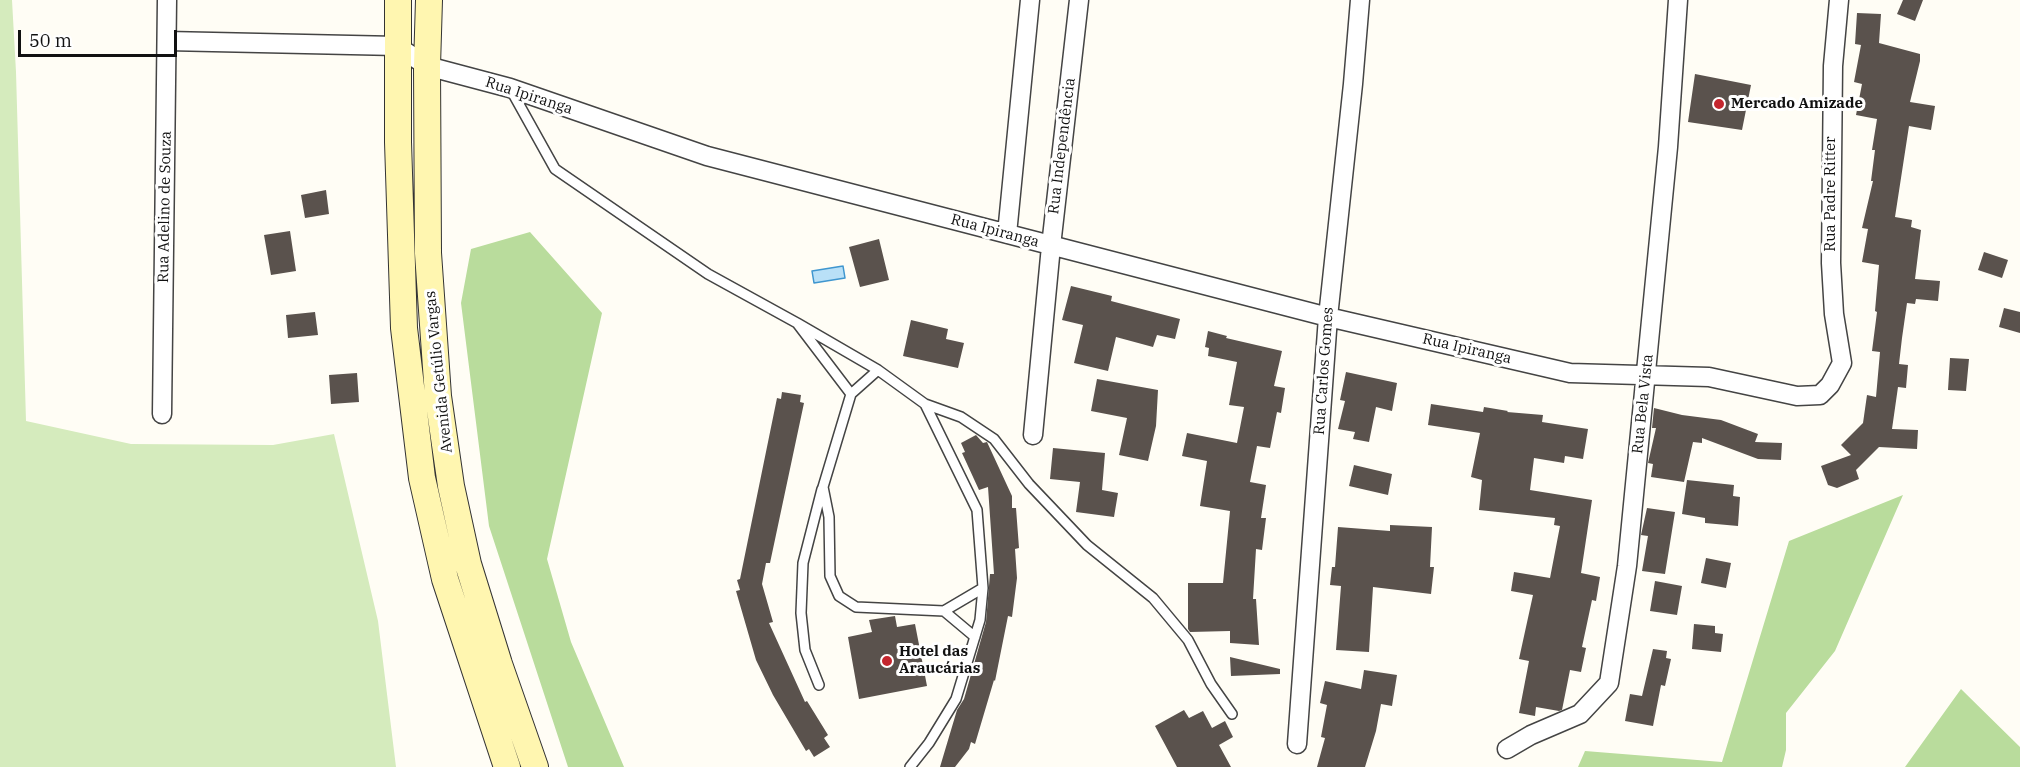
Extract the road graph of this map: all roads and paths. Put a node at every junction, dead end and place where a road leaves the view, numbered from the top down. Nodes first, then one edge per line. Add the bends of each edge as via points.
1 (167, 0) edge
2 (398, 0) edge
3 (429, 0) edge
4 (1030, 0) edge
5 (1079, 0) edge
6 (1360, 0) edge
7 (1678, 0) edge
8 (1839, 0) edge
9 (167, 41) junction
10 (397, 46) junction
11 (427, 66) junction
12 (510, 88) junction
13 (1007, 234) junction
14 (1050, 246) junction
15 (1328, 317) junction
16 (797, 323) junction
17 (878, 370) junction
18 (1646, 375) junction
19 (1830, 385) joint
20 (851, 394) junction
21 (925, 404) junction
22 (162, 414) dead end
23 (1033, 435) dead end
24 (823, 487) junction
25 (983, 588) junction
26 (944, 611) junction
27 (975, 637) junction
28 (819, 686) dead end
29 (1232, 714) dead end
30 (1297, 744) dead end
31 (1507, 749) dead end
32 (507, 767) edge
33 (535, 767) edge
34 (910, 767) edge

1 - 9 street, Rua Adelino de Souza
2 - 10 main road, Avenida Getúlio Vargas
3 - 11 main road, Avenida Getúlio Vargas
4 - 13 street
5 - 14 street, Rua Independência
6 - 15 street, Rua Carlos Gomes
7 - 18 street, Rua Bela Vista
8 - 19 street, Rua Padre Ritter via 1833,66 1831,263 1842,363
9 - 10 street
9 - 22 street, Rua Adelino de Souza
10 - 11 street, Rua Ipiranga
10 - 32 main road, Avenida Getúlio Vargas via 404,328 423,478 445,579
11 - 12 street, Rua Ipiranga
11 - 33 main road, Avenida Getúlio Vargas via 428,253 438,396 451,486 468,564
12 - 13 street, Rua Ipiranga via 707,156
12 - 16 lane via 555,169 708,274
13 - 14 street, Rua Ipiranga
14 - 15 street, Rua Ipiranga
14 - 23 street, Rua Independência
15 - 18 street, Rua Ipiranga via 1570,373
15 - 30 street, Rua Carlos Gomes
16 - 17 lane
16 - 20 lane
17 - 20 lane
17 - 21 lane
18 - 19 street, Rua Ipiranga via 1709,377 1797,396 1820,395
18 - 31 street, Rua Bela Vista via 1627,566 1609,683 1580,714
20 - 24 lane
21 - 25 lane via 977,510
21 - 29 lane via 961,417 994,439 1029,484 1087,545 1153,598 1188,640
24 - 26 lane via 829,517 830,576 839,596 856,607
24 - 28 lane via 803,563 801,613 805,650
25 - 26 lane
25 - 27 lane
26 - 27 lane
27 - 34 lane via 956,699

